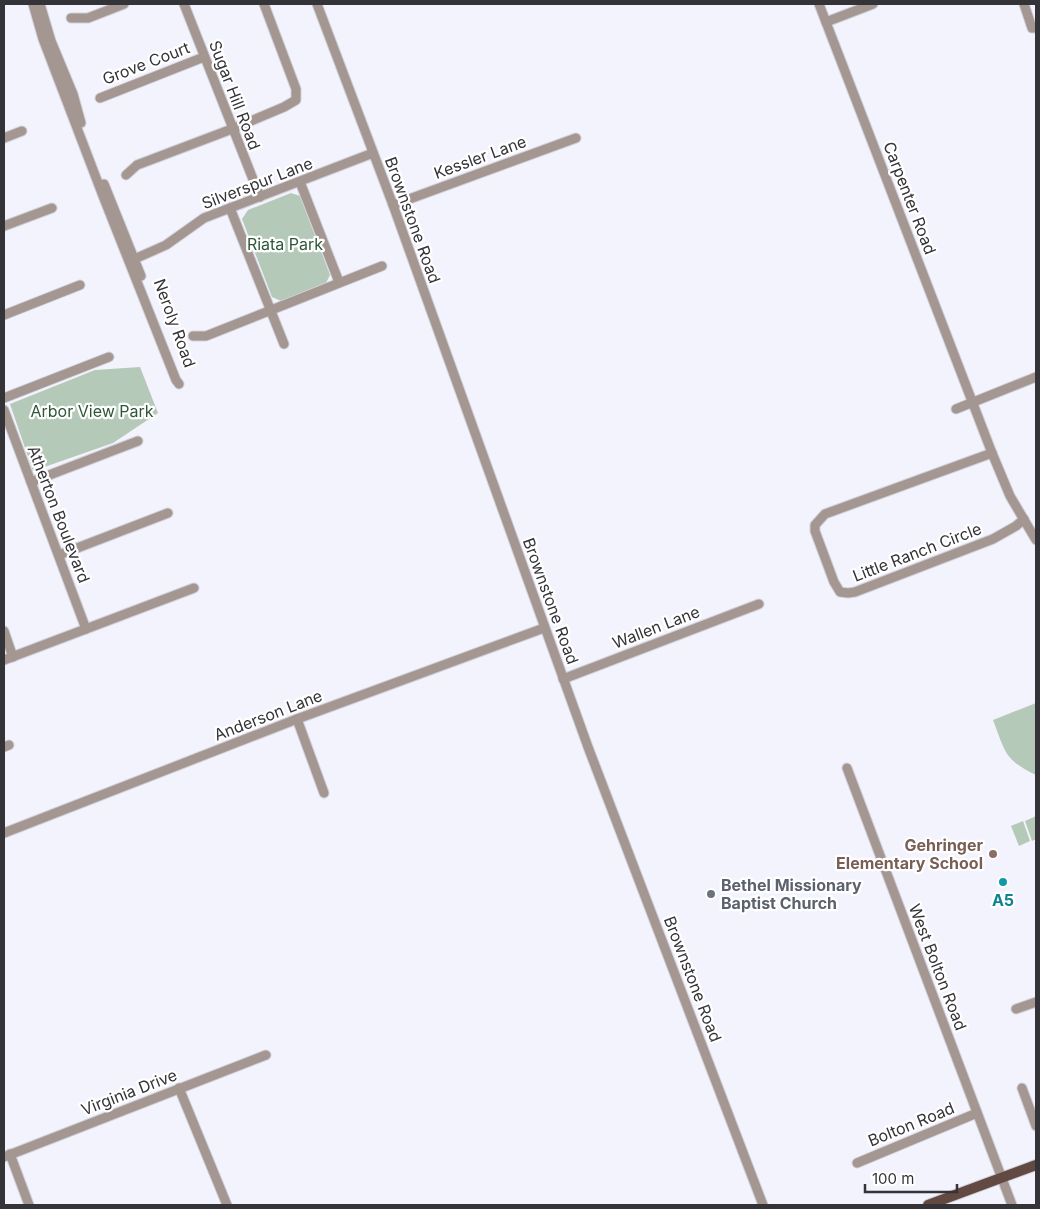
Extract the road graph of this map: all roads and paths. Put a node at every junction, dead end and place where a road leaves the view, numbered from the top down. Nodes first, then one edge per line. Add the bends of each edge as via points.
1 (33, 4) edge
2 (40, 4) edge
3 (124, 4) edge
4 (184, 4) edge
5 (264, 4) edge
6 (316, 4) edge
7 (819, 4) edge
8 (872, 4) edge
9 (1024, 4) edge
10 (71, 18) dead end
11 (826, 22) junction
12 (1034, 28) edge
13 (204, 57) junction
14 (100, 98) dead end
15 (232, 129) junction
16 (22, 131) dead end
17 (4, 138) edge
18 (576, 138) dead end
19 (373, 153) junction
20 (126, 175) dead end
21 (300, 182) junction
22 (260, 197) junction
23 (393, 205) junction
24 (52, 208) dead end
25 (230, 208) junction
26 (4, 226) edge
27 (132, 260) junction
28 (382, 266) dead end
29 (339, 282) junction
30 (80, 285) dead end
31 (270, 310) junction
32 (4, 315) edge
33 (193, 336) dead end
34 (284, 344) dead end
35 (109, 357) dead end
36 (1036, 377) edge
37 (4, 398) edge
38 (973, 402) junction
39 (956, 409) dead end
40 (4, 410) edge
41 (138, 441) dead end
42 (992, 453) junction
43 (31, 482) junction
44 (168, 513) dead end
45 (1024, 519) junction
46 (1036, 540) edge
47 (58, 555) junction
48 (194, 588) dead end
49 (759, 604) dead end
50 (544, 628) junction
51 (86, 629) junction
52 (4, 631) edge
53 (13, 657) junction
54 (4, 660) edge
55 (563, 679) junction
56 (297, 719) junction
57 (847, 768) dead end
58 (324, 793) dead end
59 (4, 833) edge
60 (1036, 1002) edge
61 (1016, 1010) dead end
62 (266, 1055) dead end
63 (180, 1088) junction
64 (1022, 1088) dead end
65 (977, 1113) junction
66 (1036, 1126) edge
67 (6, 1155) edge
68 (857, 1163) dead end
69 (1036, 1165) edge
70 (1002, 1178) junction
71 (29, 1205) edge
72 (227, 1205) edge
73 (763, 1205) edge
74 (928, 1205) edge
75 (1012, 1205) edge

1 - 27 street, Neroly Road via 43,39
2 - 27 street, Neroly Road
3 - 10 street via 88,18
4 - 13 street, Sugar Hill Road
5 - 15 street via 296,89 296,100
6 - 19 street, Brownstone Road
7 - 11 street, Carpenter Road
8 - 11 street
9 - 12 street
11 - 38 street, Carpenter Road
13 - 14 street, Grove Court
13 - 15 street, Sugar Hill Road
15 - 20 street via 137,165
15 - 22 street, Sugar Hill Road
16 - 17 street
18 - 23 street, Kessler Lane
19 - 21 street, Silverspur Lane
19 - 23 street, Brownstone Road
21 - 22 street, Silverspur Lane
21 - 29 street
22 - 25 street, Silverspur Lane
23 - 50 street, Brownstone Road
24 - 26 street
25 - 27 street, Silverspur Lane via 204,218 166,246
25 - 31 street
27 - 27 street, Neroly Road via 176,380 180,384 180,379
28 - 29 street
29 - 31 street
30 - 32 street
31 - 33 street via 206,336
31 - 34 street
35 - 37 street
36 - 38 street
38 - 39 street
38 - 42 street, Carpenter Road
40 - 43 street, Atherton Boulevard
41 - 43 street
42 - 45 street, Carpenter Road via 1010,496
42 - 45 street, Little Ranch Circle via 825,514 815,525 815,531 834,582 840,592 855,592 993,539
43 - 47 street, Atherton Boulevard
44 - 47 street
45 - 46 street, Carpenter Road
47 - 51 street, Atherton Boulevard
48 - 51 street
49 - 55 street, Wallen Lane
50 - 55 street, Brownstone Road
50 - 56 street, Anderson Lane
51 - 53 street
52 - 53 street
53 - 54 street
55 - 73 street, Brownstone Road
56 - 58 street
56 - 59 street, Anderson Lane
57 - 65 street, West Bolton Road
60 - 61 street
62 - 63 street, Virginia Drive
63 - 67 street, Virginia Drive
63 - 72 street
64 - 66 street
65 - 68 street, Bolton Road
65 - 70 street, West Bolton Road
67 - 71 street
69 - 70 main road
70 - 74 main road
70 - 75 street, West Bolton Road

